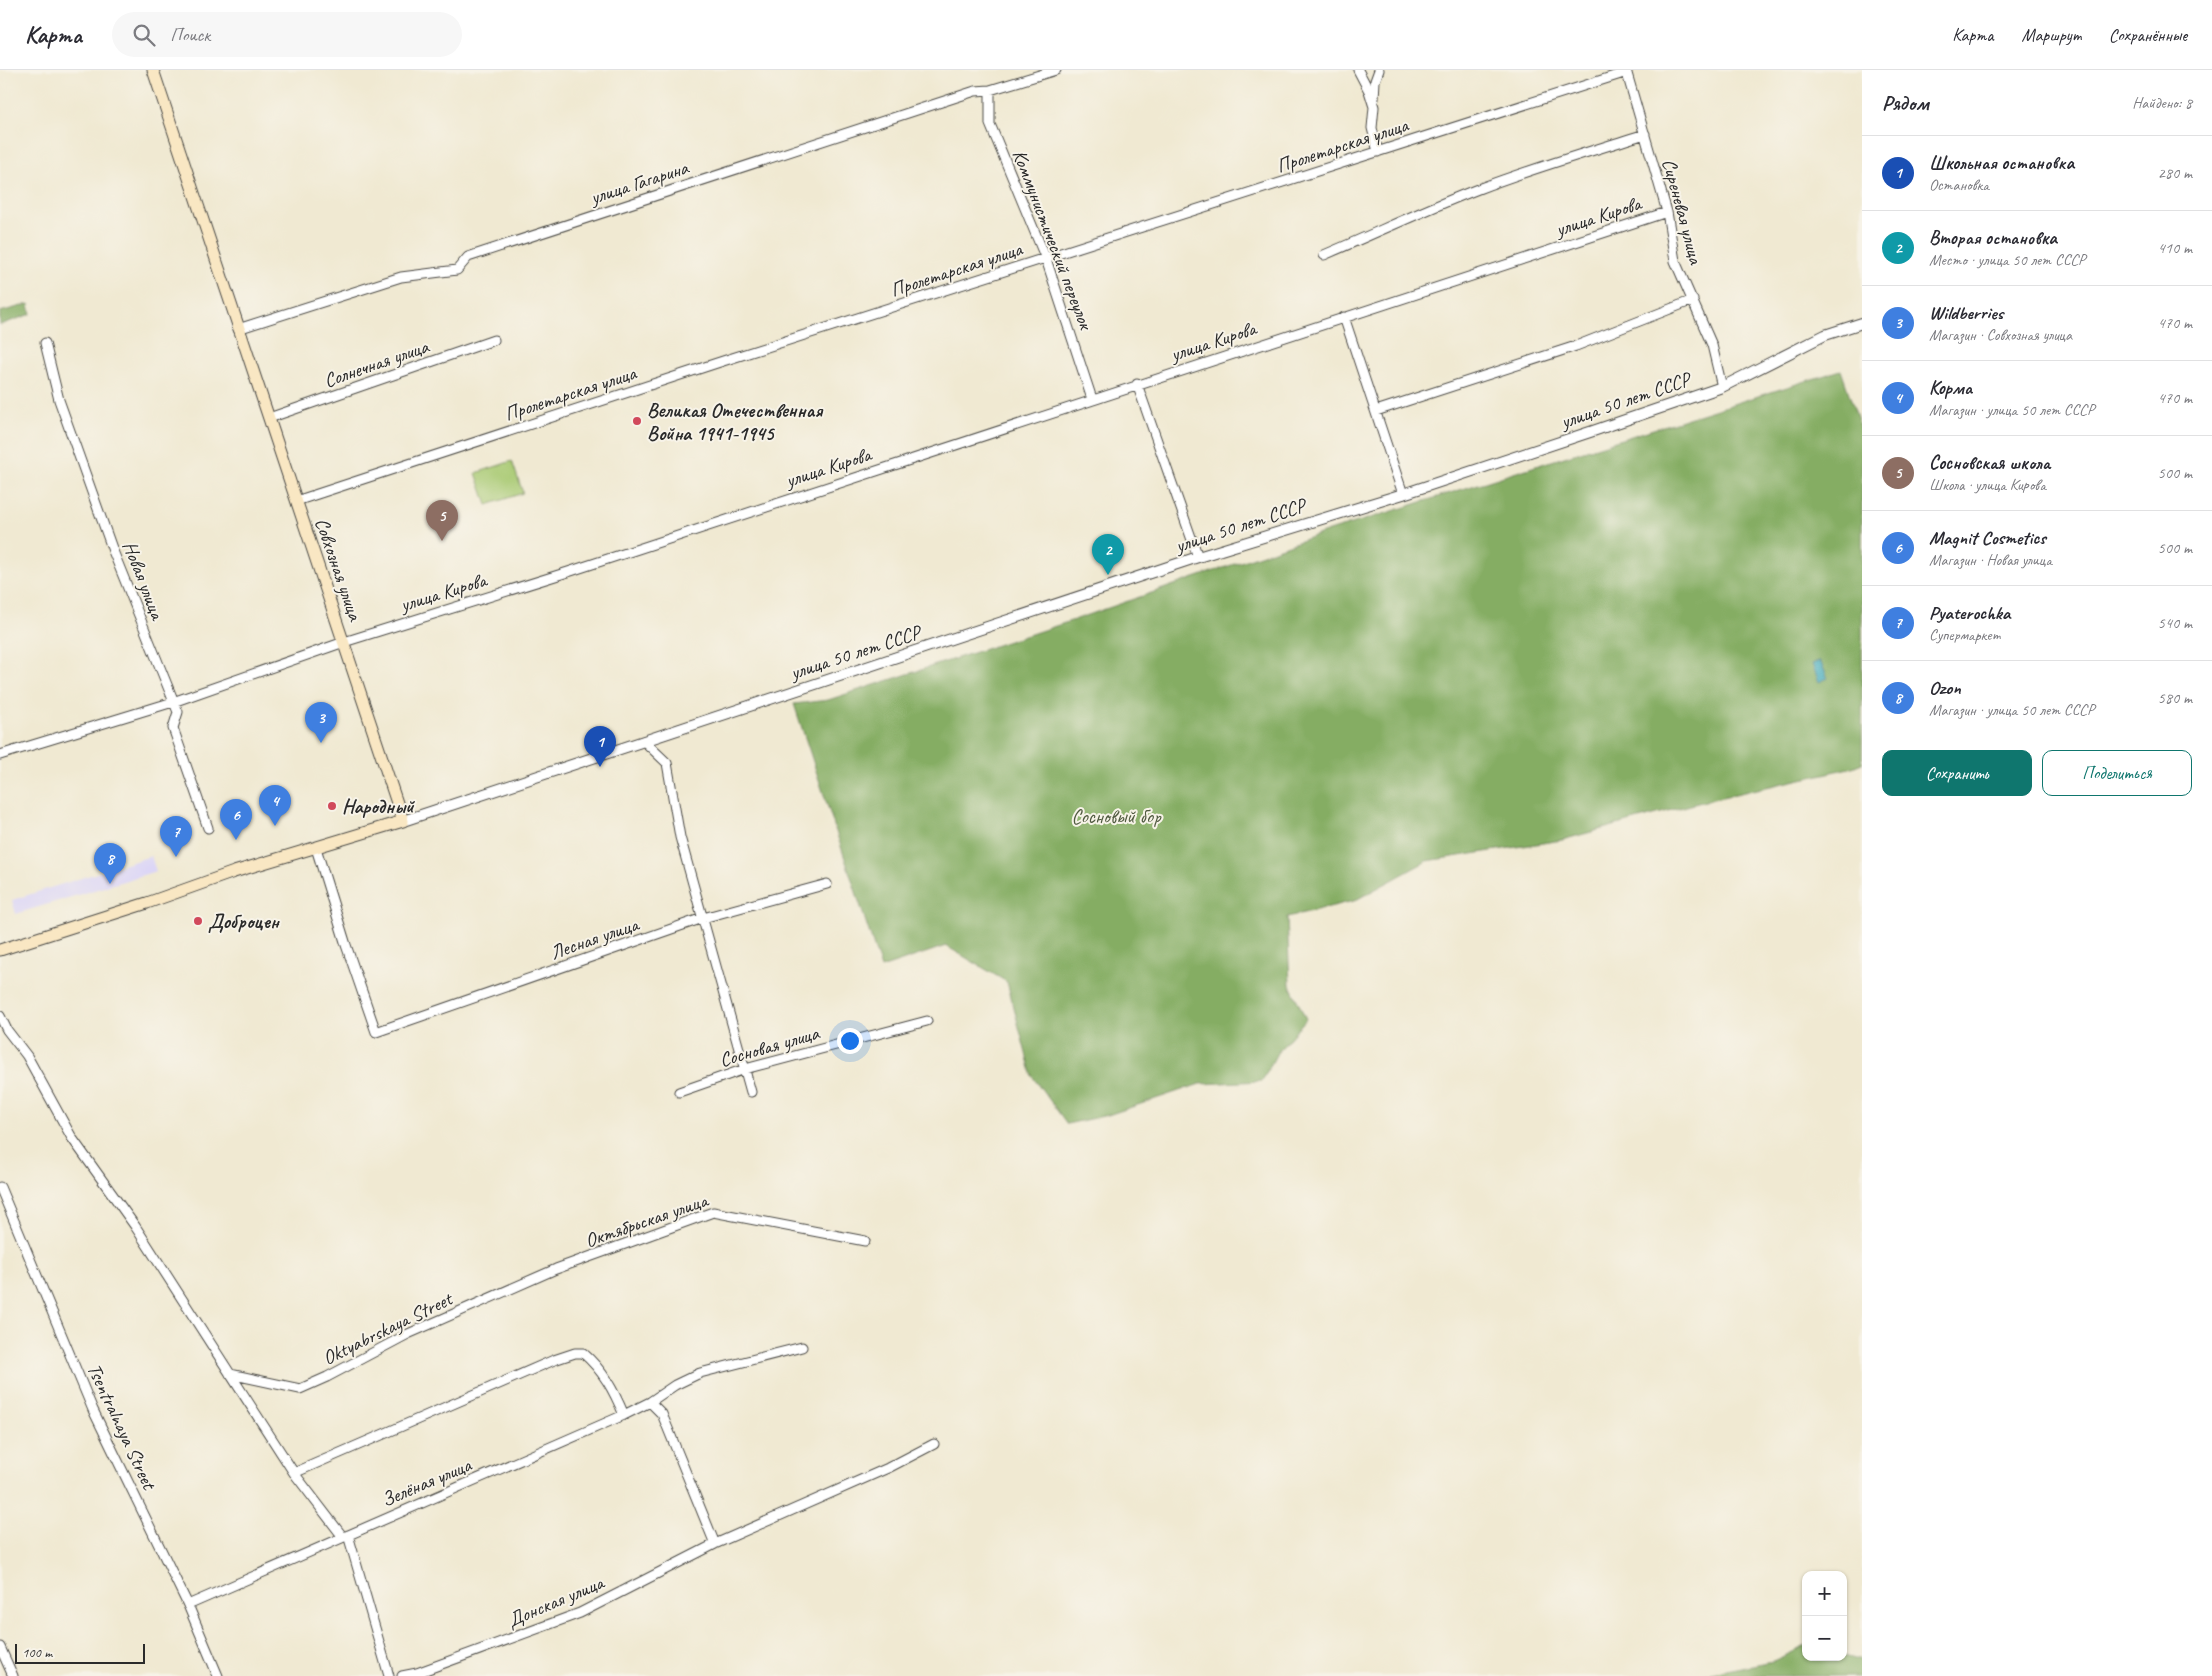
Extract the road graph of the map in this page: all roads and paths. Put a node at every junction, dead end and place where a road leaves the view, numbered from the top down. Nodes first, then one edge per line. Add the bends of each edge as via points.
1 (153, 70) edge
2 (1056, 70) edge
3 (1358, 70) edge
4 (1379, 70) edge
5 (1627, 71) edge
6 (990, 90) junction
7 (1374, 107) junction
8 (1645, 134) junction
9 (1378, 152) junction
10 (1667, 212) junction
11 (1324, 255) dead end
12 (1046, 259) junction
13 (1693, 300) junction
14 (1344, 317) junction
15 (1862, 323) edge
16 (238, 329) junction
17 (494, 340) dead end
18 (45, 343) dead end
19 (1137, 384) junction
20 (1722, 387) junction
21 (1092, 399) junction
22 (1376, 411) junction
23 (269, 418) junction
24 (1403, 494) junction
25 (296, 501) junction
26 (1198, 558) junction
27 (344, 642) junction
28 (173, 702) junction
29 (644, 741) junction
30 (0, 755) edge
31 (403, 821) junction
32 (208, 828) dead end
33 (316, 848) junction
34 (827, 884) dead end
35 (703, 918) junction
36 (0, 950) edge
37 (0, 1016) edge
38 (927, 1020) dead end
39 (745, 1069) junction
40 (679, 1092) dead end
41 (751, 1092) dead end
42 (0, 1188) edge
43 (866, 1241) dead end
44 (802, 1347) dead end
45 (230, 1374) junction
46 (650, 1402) junction
47 (624, 1415) junction
48 (934, 1444) dead end
49 (294, 1473) junction
50 (346, 1536) junction
51 (715, 1544) junction
52 (188, 1605) junction
53 (0, 1647) edge
54 (13, 1676) edge
55 (218, 1676) edge
56 (389, 1676) edge
57 (402, 1676) edge

1 - 16 main road, Совхозная улица
2 - 6 street, улица Гагарина
3 - 7 street
4 - 7 street
5 - 8 street, Сиреневая улица
5 - 9 street, Пролетарская улица
6 - 12 street, Коммунистический переулок via 990,124
6 - 16 street, улица Гагарина via 975,91 468,257 457,270 401,278
7 - 9 street via 1372,128
8 - 10 street, Сиреневая улица
8 - 11 street via 1480,188
9 - 12 street, Пролетарская улица
10 - 13 street, Сиреневая улица via 1675,261
10 - 14 street, улица Кирова
12 - 21 street, Коммунистический переулок
12 - 25 street, Пролетарская улица
13 - 20 street, Сиреневая улица via 1712,345
13 - 22 street via 1576,346
14 - 19 street, улица Кирова
14 - 22 street
15 - 20 street, улица 50 лет СССР via 1825,335
16 - 23 main road, Совхозная улица
17 - 23 street, Солнечная улица
18 - 28 street, Новая улица via 59,400 113,551
19 - 21 street, улица Кирова
19 - 26 street
20 - 24 street, улица 50 лет СССР
21 - 27 street, улица Кирова via 568,572
22 - 24 street
23 - 25 main road, Совхозная улица
24 - 26 street, улица 50 лет СССР
25 - 27 main road, Совхозная улица
26 - 29 street, улица 50 лет СССР
27 - 28 street, улица Кирова
27 - 31 main road, Совхозная улица
28 - 30 street, улица Кирова
28 - 32 street, Новая улица via 178,712 174,728
29 - 31 street, улица 50 лет СССР
29 - 35 street via 668,763 680,837
31 - 33 main road, улица 50 лет СССР
33 - 35 street, Лесная улица via 376,1032
33 - 36 main road, улица 50 лет СССР
34 - 35 street, Лесная улица
35 - 39 street
37 - 45 street via 27,1056 72,1138 135,1226
38 - 39 street, Сосновая улица
39 - 40 street, Сосновая улица
39 - 41 street
42 - 52 street, Tsentralnaya Street via 93,1410
43 - 45 street, Oktyabrskaya Street via 713,1212 556,1269 408,1334 300,1389
44 - 46 street, Зелёная улица via 700,1372
45 - 49 street
46 - 47 street, Зелёная улица
46 - 51 street via 662,1414
47 - 49 street via 606,1378 594,1362 583,1353 575,1353
47 - 50 street, Зелёная улица
48 - 51 street, Донская улица via 888,1468
49 - 50 street
50 - 52 street, Зелёная улица
50 - 56 street
51 - 57 street, Донская улица via 580,1613 418,1673
52 - 55 street, Tsentralnaya Street
53 - 54 street

